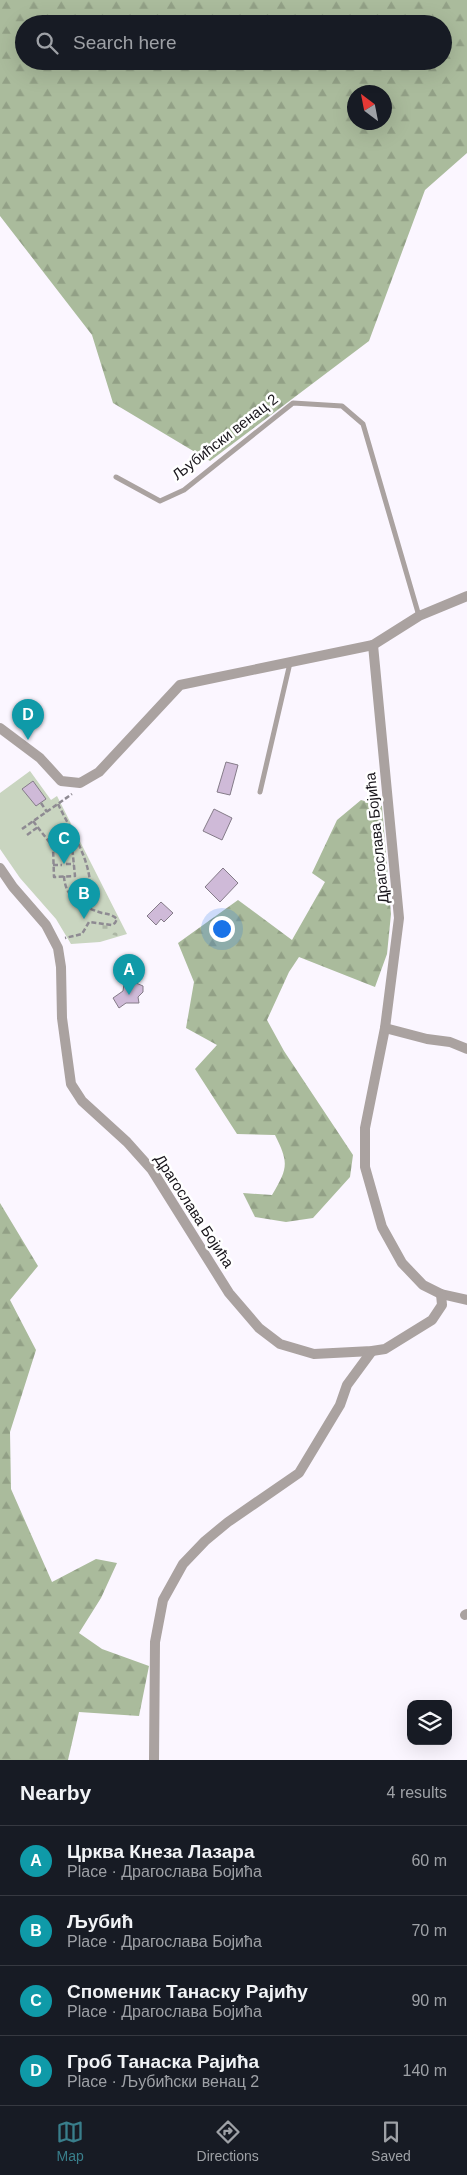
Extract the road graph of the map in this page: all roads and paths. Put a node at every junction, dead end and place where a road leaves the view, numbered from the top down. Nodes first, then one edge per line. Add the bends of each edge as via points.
1 (116, 477) dead end
2 (467, 596) edge
3 (419, 616) junction
4 (373, 645) junction
5 (290, 662) junction
6 (0, 728) edge
7 (80, 784) junction
8 (260, 792) dead end
9 (41, 803) dead end
10 (58, 804) junction
11 (47, 812) junction
12 (33, 822) junction
13 (38, 827) junction
14 (22, 829) dead end
15 (71, 830) junction
16 (27, 835) dead end
17 (72, 846) junction
18 (53, 847) junction
19 (74, 864) junction
20 (54, 865) junction
21 (0, 868) edge
22 (64, 876) junction
23 (88, 908) junction
24 (56, 942) junction
25 (385, 1028) junction
26 (467, 1049) edge
27 (441, 1294) junction
28 (467, 1300) edge
29 (372, 1351) junction
30 (154, 1760) edge

1 - 3 lane, Љубићски венац 2 via 160,501 184,490 293,403 342,406 363,424
2 - 3 street
3 - 4 street
4 - 5 street
4 - 25 street, Драгослава Бојића via 400,918
5 - 7 street via 180,685 99,772
5 - 8 lane
6 - 7 street via 40,758 61,781
7 - 10 path via 78,790
9 - 11 path
10 - 11 path
10 - 15 path
11 - 12 path
12 - 13 path
12 - 14 path
13 - 16 path
13 - 18 path
15 - 17 path
15 - 23 path via 89,870 91,891
17 - 18 path
17 - 19 path
18 - 20 path
19 - 20 path
19 - 22 path via 75,876
20 - 22 path via 54,876
21 - 24 street, Драгослава Бојића
22 - 23 path via 69,894
23 - 24 path via 113,916 116,922 112,925 89,922 80,935
24 - 29 street, Драгослава Бојића via 71,1084 82,1101 152,1170 229,1293 259,1328 280,1344 314,1354
25 - 26 street via 450,1042
25 - 27 street, Драгослава Бојића via 365,1128 364,1167 382,1227 402,1263 423,1285
27 - 28 street, Драгослава Бојића
27 - 29 street, Драгослава Бојића via 442,1305 432,1320 385,1348
29 - 30 street via 347,1385 340,1405 299,1473 205,1541 183,1564 163,1600 155,1642

